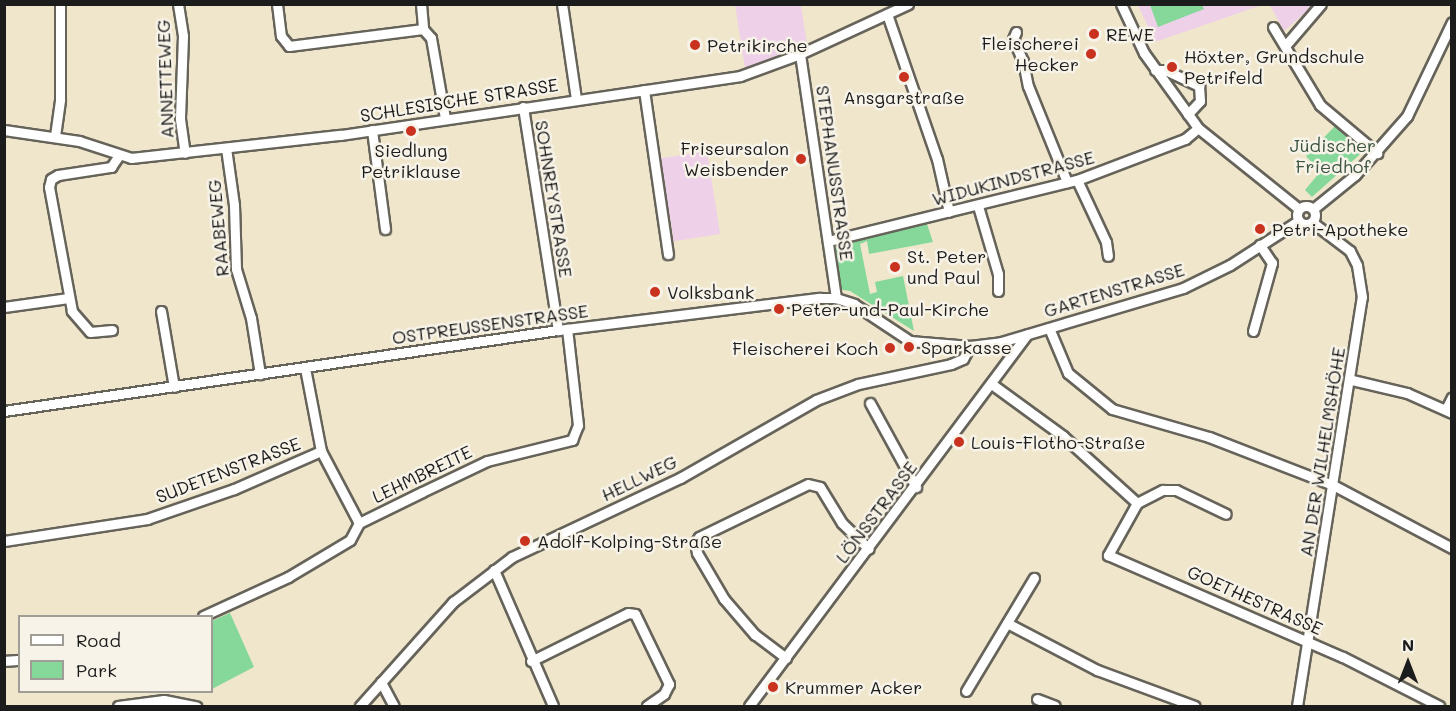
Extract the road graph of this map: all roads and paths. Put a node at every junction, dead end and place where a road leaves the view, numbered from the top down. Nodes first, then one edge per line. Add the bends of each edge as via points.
1 (60, 4) edge
2 (178, 4) edge
3 (277, 4) edge
4 (421, 4) edge
5 (562, 4) edge
6 (908, 4) edge
7 (1121, 4) edge
8 (1321, 4) edge
9 (886, 14) junction
10 (1452, 22) edge
11 (1273, 27) dead end
12 (423, 30) junction
13 (1016, 32) dead end
14 (1285, 46) junction
15 (800, 54) junction
16 (1155, 70) junction
17 (644, 90) junction
18 (576, 99) junction
19 (523, 107) junction
20 (1188, 114) junction
21 (445, 118) junction
22 (1198, 128) junction
23 (4, 130) edge
24 (372, 130) junction
25 (55, 136) junction
26 (226, 148) junction
27 (185, 153) junction
28 (1377, 153) junction
29 (119, 155) junction
30 (1077, 180) junction
31 (1067, 182) junction
32 (978, 206) junction
33 (1299, 209) junction
34 (1313, 209) junction
35 (949, 212) junction
36 (1298, 220) junction
37 (1312, 222) junction
38 (385, 229) dead end
39 (828, 241) junction
40 (1260, 245) junction
41 (668, 254) dead end
42 (1108, 256) dead end
43 (998, 291) dead end
44 (68, 298) junction
45 (836, 298) junction
46 (4, 307) edge
47 (161, 311) dead end
48 (1048, 328) junction
49 (112, 330) dead end
50 (562, 330) junction
51 (1253, 331) dead end
52 (1027, 335) junction
53 (970, 346) junction
54 (306, 368) junction
55 (260, 374) junction
56 (1352, 380) junction
57 (993, 385) junction
58 (174, 387) junction
59 (1452, 397) edge
60 (870, 403) dead end
61 (4, 411) edge
62 (1449, 411) edge
63 (321, 450) junction
64 (1333, 485) junction
65 (916, 487) junction
66 (1137, 503) junction
67 (1226, 514) dead end
68 (359, 523) junction
69 (4, 541) edge
70 (1452, 548) edge
71 (869, 549) junction
72 (494, 570) junction
73 (1034, 578) dead end
74 (205, 615) edge
75 (1007, 623) junction
76 (1308, 642) junction
77 (786, 658) junction
78 (531, 661) junction
79 (381, 682) junction
80 (966, 691) dead end
81 (1037, 699) dead end
82 (118, 706) edge
83 (196, 706) edge
84 (360, 706) edge
85 (394, 706) edge
86 (553, 706) edge
87 (646, 706) edge
88 (749, 706) edge
89 (1055, 706) edge
90 (1195, 706) edge
91 (1297, 706) edge
92 (1439, 706) edge

1 - 25 street via 60,99
2 - 27 street, ANNETTEWEG via 183,36 180,118
3 - 12 street via 281,36 289,46
4 - 12 street
5 - 18 street
6 - 9 street, SCHLESISCHE STRASSE
7 - 16 street
8 - 14 street
9 - 15 street, SCHLESISCHE STRASSE
9 - 35 street via 923,117
10 - 28 street via 1407,116
11 - 14 street
12 - 21 street via 431,38
13 - 31 street via 1013,39 1028,87
14 - 28 street via 1320,105
15 - 17 street, SCHLESISCHE STRASSE via 740,76
15 - 39 street, STEPHANUSSTRASSE
16 - 20 street
16 - 20 street via 1165,70 1199,86 1200,101
17 - 18 street, SCHLESISCHE STRASSE
17 - 41 street
18 - 19 street, SCHLESISCHE STRASSE
19 - 21 street, SCHLESISCHE STRASSE
19 - 50 street, SOHNREYSTRASSE
20 - 22 street
21 - 24 street, SCHLESISCHE STRASSE
22 - 30 street, WIDUKINDSTRASSE via 1185,139
22 - 33 street
23 - 25 street, SCHLESISCHE STRASSE
24 - 26 street, SCHLESISCHE STRASSE
24 - 38 street
25 - 29 street, SCHLESISCHE STRASSE
26 - 27 street, SCHLESISCHE STRASSE
26 - 55 street, RAABEWEG via 234,205 236,269 251,318
27 - 29 street, SCHLESISCHE STRASSE
28 - 34 street
29 - 44 street via 111,166 51,179
30 - 31 street, WIDUKINDSTRASSE
30 - 42 street via 1106,242
31 - 32 street, WIDUKINDSTRASSE
32 - 35 street, WIDUKINDSTRASSE
32 - 43 street via 998,274
33 - 34 street
33 - 36 street
34 - 37 street
35 - 39 street, WIDUKINDSTRASSE
36 - 37 street
36 - 40 street, GARTENSTRASSE
37 - 56 street, AN DER WILHELMSHÖHE via 1350,251 1361,280
39 - 45 street, STEPHANUSSTRASSE
40 - 48 street, GARTENSTRASSE via 1183,288
40 - 51 street via 1272,263
44 - 46 street
44 - 49 street via 82,327 90,332
45 - 50 street, OSTPREUSSENSTRASSE
45 - 53 street via 854,304 910,341
47 - 58 street
48 - 52 street, GARTENSTRASSE
48 - 64 street via 1068,373 1112,409 1209,437
50 - 54 street, OSTPREUSSENSTRASSE
50 - 68 street, LEHMBREITE via 578,425 576,436 487,461
52 - 53 street, GARTENSTRASSE
52 - 57 street, LÖNSSTRASSE
53 - 72 street, HELLWEG via 963,359 951,364 858,384 816,400 680,478 539,543
54 - 55 street, OSTPREUSSENSTRASSE
54 - 63 street
55 - 58 street, OSTPREUSSENSTRASSE
56 - 62 street via 1407,393
56 - 64 street, AN DER WILHELMSHÖHE
57 - 65 street, LÖNSSTRASSE
57 - 66 street via 1063,436
58 - 61 street, OSTPREUSSENSTRASSE
59 - 62 street
60 - 65 street
63 - 68 street
63 - 69 street, SUDETENSTRASSE via 234,489 147,519
64 - 70 street
64 - 76 street, AN DER WILHELMSHÖHE
65 - 71 street, LÖNSSTRASSE
66 - 67 street via 1163,490 1176,490
66 - 76 street, GOETHESTRASSE via 1108,555
68 - 74 street, LEHMBREITE via 350,540 325,556 255,594
71 - 77 street, LÖNSSTRASSE
71 - 77 street via 843,524 820,487 808,483 699,537 695,543 697,553 724,599 755,635
72 - 78 street
72 - 79 street, HELLWEG via 453,602
73 - 75 street
75 - 80 street
75 - 90 street via 1097,670
76 - 91 street, AN DER WILHELMSHÖHE
76 - 92 street, GOETHESTRASSE
77 - 88 street, LÖNSSTRASSE
78 - 86 street
78 - 87 street via 628,613 635,614 669,684 664,694
79 - 84 street, HELLWEG
79 - 85 street
81 - 89 street
82 - 83 street via 164,700

